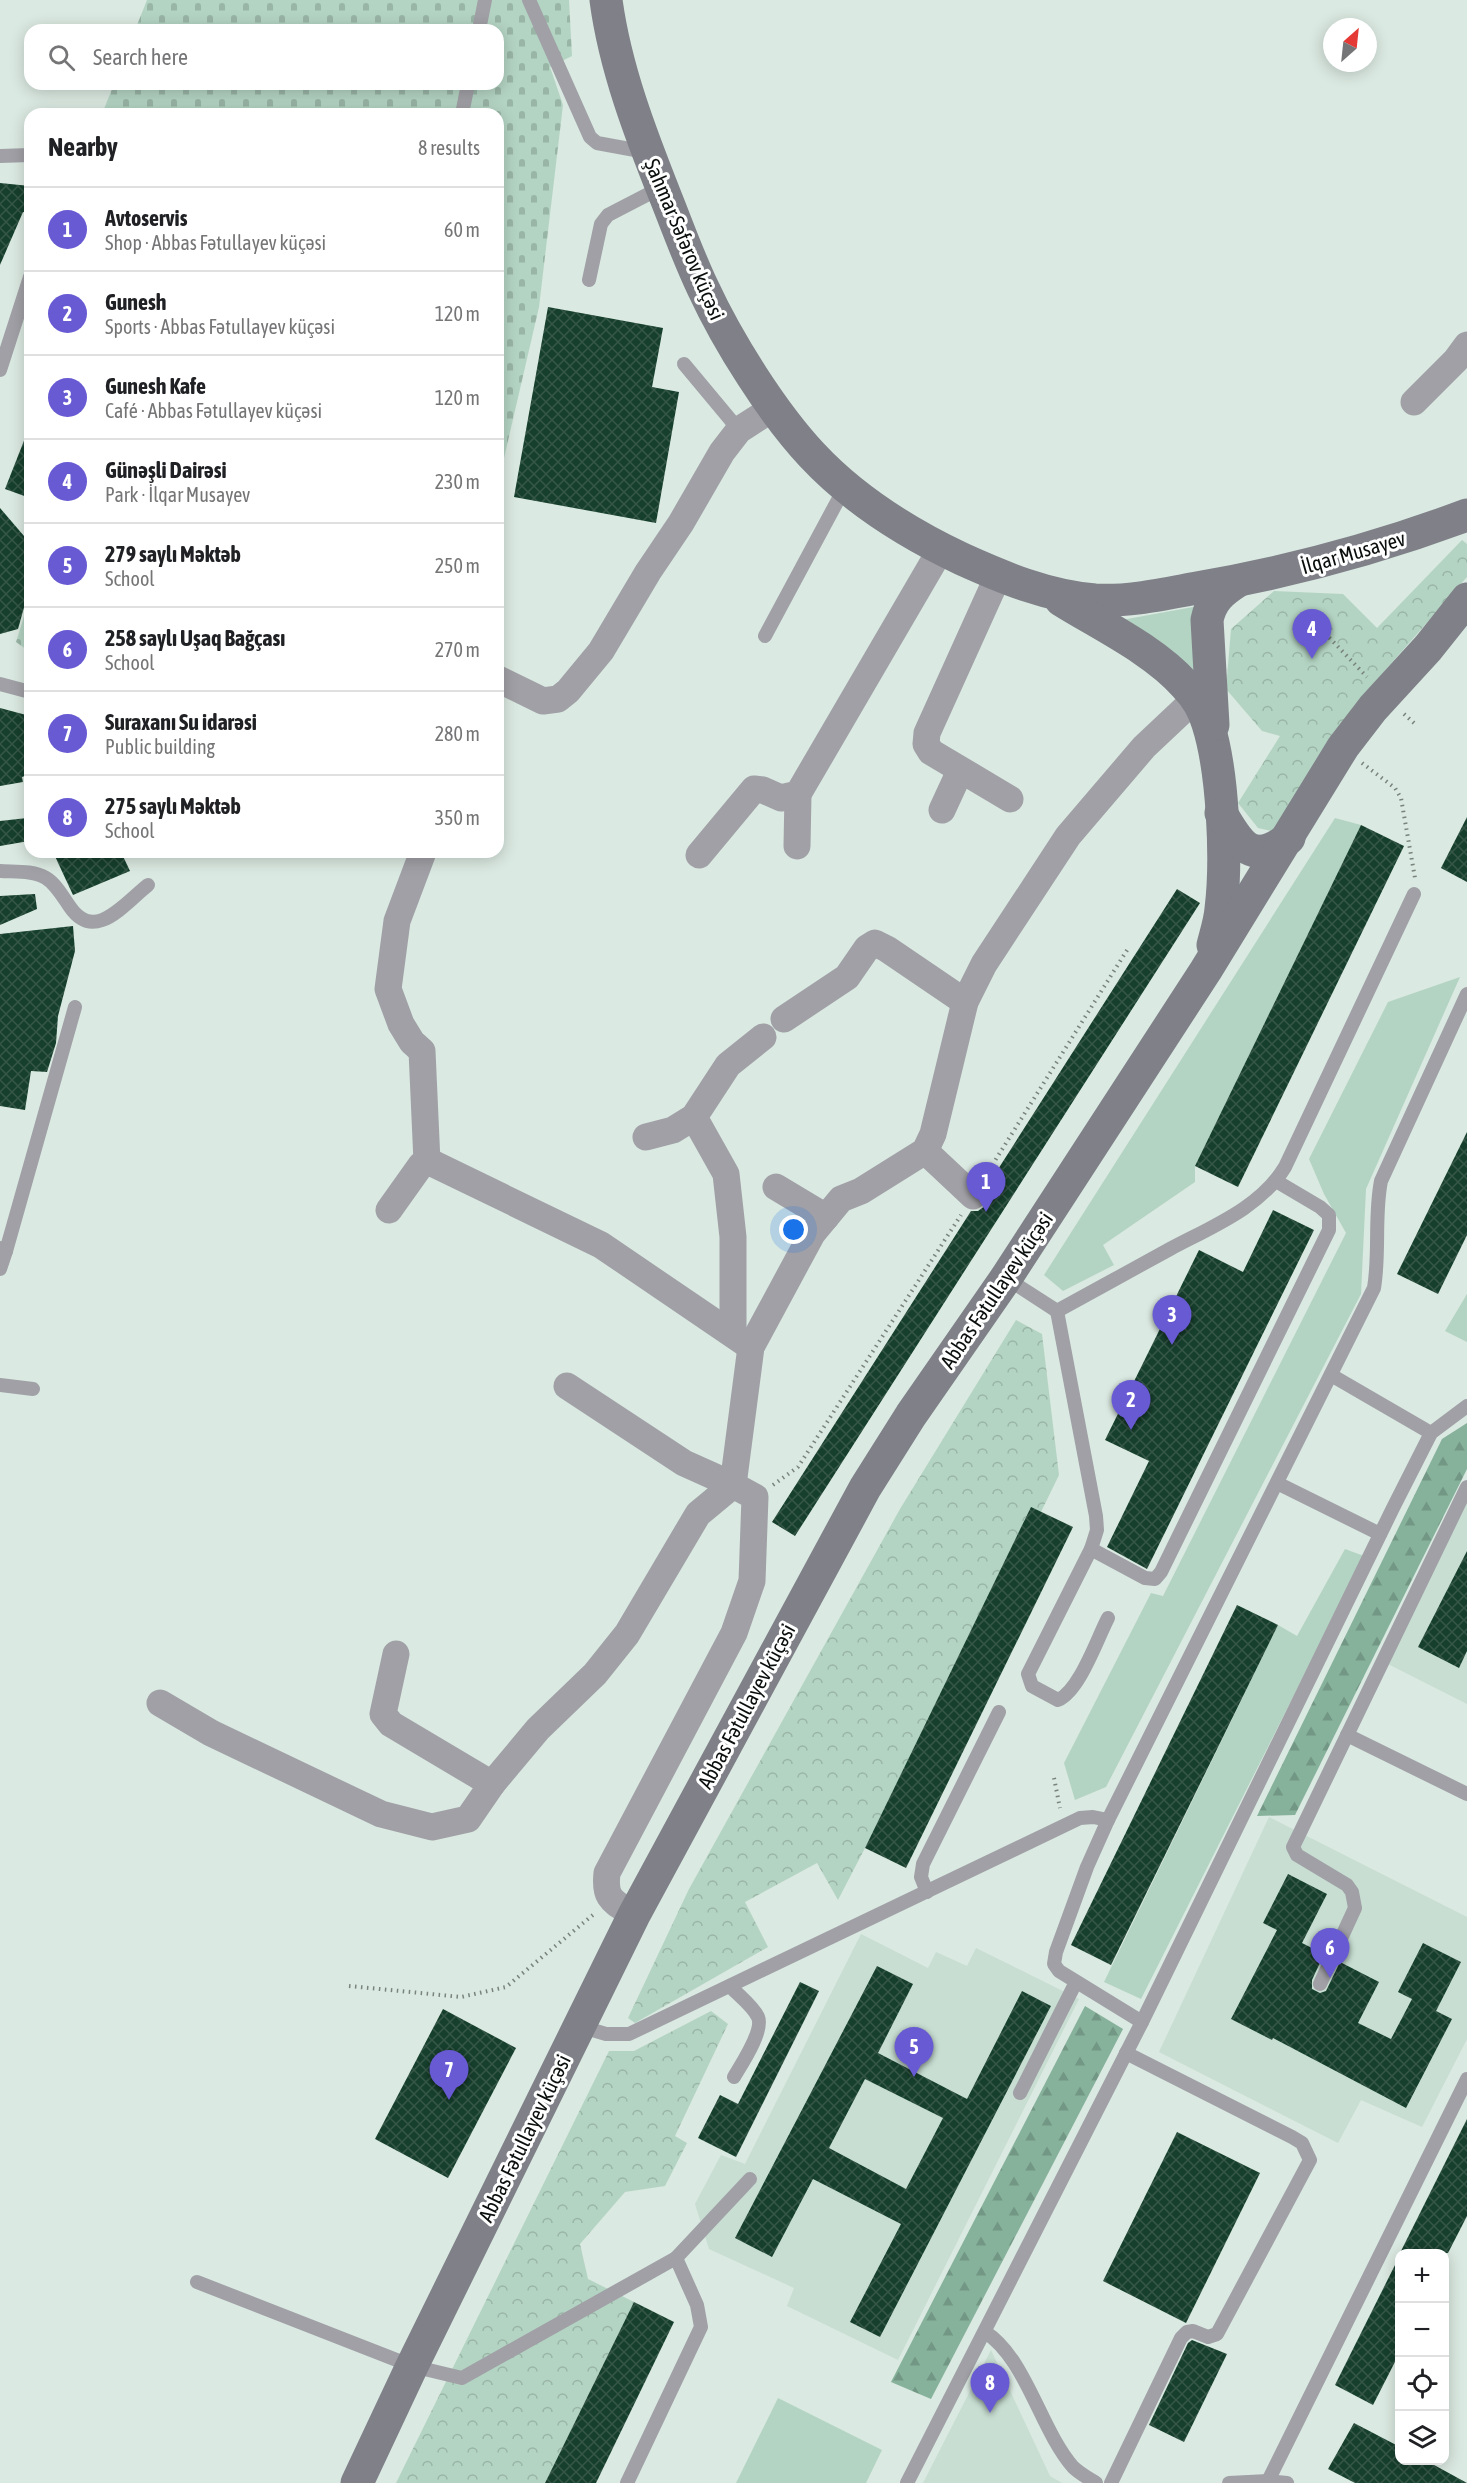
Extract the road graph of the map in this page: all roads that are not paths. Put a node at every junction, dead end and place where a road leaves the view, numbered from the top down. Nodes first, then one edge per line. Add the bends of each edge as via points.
1 (485, 0) edge
2 (529, 0) edge
3 (606, 0) edge
4 (480, 24) edge
5 (467, 90) edge
6 (463, 108) edge
7 (648, 152) junction
8 (24, 155) edge
9 (0, 156) edge
10 (662, 187) junction
11 (588, 280) dead end
12 (24, 296) edge
13 (1467, 345) edge
14 (684, 364) dead end
15 (0, 370) edge
16 (1414, 402) dead end
17 (775, 407) junction
18 (740, 430) junction
19 (846, 486) junction
20 (1461, 520) edge
21 (941, 549) junction
22 (998, 576) junction
23 (1238, 581) junction
24 (1048, 592) junction
25 (1467, 599) edge
26 (765, 636) dead end
27 (504, 682) edge
28 (0, 684) edge
29 (24, 690) edge
30 (1196, 699) junction
31 (1215, 753) junction
32 (960, 771) junction
33 (798, 794) junction
34 (1010, 799) dead end
35 (942, 810) dead end
36 (1221, 813) junction
37 (1289, 838) junction
38 (797, 846) dead end
39 (699, 855) dead end
40 (421, 858) edge
41 (0, 871) edge
42 (148, 885) dead end
43 (1414, 894) road end
44 (1206, 970) junction
45 (1467, 994) edge
46 (965, 1002) junction
47 (75, 1007) dead end
48 (784, 1019) dead end
49 (763, 1037) dead end
50 (694, 1117) junction
51 (646, 1137) dead end
52 (926, 1151) junction
53 (427, 1162) junction
54 (1276, 1181) junction
55 (776, 1187) dead end
56 (974, 1196) road end
57 (389, 1210) dead end
58 (826, 1217) junction
59 (3, 1250) edge
60 (0, 1269) edge
61 (1006, 1278) junction
62 (1057, 1311) junction
63 (742, 1341) junction
64 (1331, 1374) junction
65 (0, 1385) edge
66 (567, 1386) dead end
67 (33, 1389) dead end
68 (1467, 1407) edge
69 (1431, 1434) junction
70 (1277, 1483) junction
71 (1467, 1486) edge
72 (744, 1491) junction
73 (1380, 1534) junction
74 (1091, 1549) junction
75 (1108, 1618) dead end
76 (396, 1654) dead end
77 (160, 1703) dead end
78 (999, 1712) dead end
79 (1347, 1734) junction
80 (492, 1784) junction
81 (1467, 1794) edge
82 (1108, 1820) junction
83 (927, 1892) junction
84 (623, 1907) junction
85 (1076, 1982) junction
86 (1320, 1984) dead end
87 (730, 1986) junction
88 (1142, 2022) junction
89 (579, 2026) junction
90 (1126, 2053) junction
91 (734, 2077) dead end
92 (1467, 2079) edge
93 (1020, 2093) dead end
94 (750, 2179) dead end
95 (676, 2258) junction
96 (196, 2283) dead end
97 (985, 2332) junction
98 (412, 2366) junction
99 (1268, 2481) junction
100 (357, 2483) edge
101 (627, 2483) edge
102 (907, 2483) edge
103 (1096, 2483) edge
104 (1111, 2483) edge
105 (1229, 2483) edge
106 (1287, 2483) edge

1 - 4 lane
2 - 7 lane via 590,137 597,144
3 - 7 main road, Şahmar Səfərov küçəsi via 624,79
5 - 6 lane
7 - 10 main road, Şahmar Səfərov küçəsi
8 - 9 lane
10 - 11 lane via 608,215 601,224
10 - 17 main road, Şahmar Səfərov küçəsi via 722,327
12 - 15 lane
13 - 16 street
14 - 18 lane
17 - 18 street
17 - 19 main road, Şahmar Səfərov küçəsi via 812,455
18 - 27 street via 722,452 601,651 568,691 558,699 543,701
19 - 21 main road, Şahmar Səfərov küçəsi via 885,516
19 - 26 lane
20 - 23 main road, İlqar Musayev via 1368,550
21 - 22 main road, Şahmar Səfərov küçəsi
21 - 33 street
22 - 24 main road, Şahmar Səfərov küçəsi
22 - 32 street via 927,733 926,744 931,753
23 - 24 main road, Şahmar Səfərov küçəsi via 1125,599 1097,600
23 - 31 main road via 1214,599 1207,620
24 - 30 main road via 1149,655 1173,673
25 - 37 main road, Abbas Fətullayev küçəsi via 1343,747
28 - 29 lane
30 - 31 main road via 1208,724
30 - 46 street via 1144,747 1068,836 984,964
31 - 36 main road
32 - 34 street
32 - 35 street
33 - 38 street
33 - 39 street via 782,798 754,789
36 - 37 main road via 1235,837 1254,851 1267,852
36 - 44 main road via 1221,912
37 - 44 main road, Abbas Fətullayev küçəsi
40 - 53 street via 397,921 388,990 401,1024 422,1051
41 - 42 lane via 46,878 77,917 89,923 104,921
43 - 54 lane
44 - 61 main road, Abbas Fətullayev küçəsi
45 - 64 lane via 1381,1181 1374,1288
46 - 48 street via 875,944 867,948 847,977
46 - 52 street
47 - 59 lane
49 - 50 street via 728,1065
50 - 51 street via 673,1130
50 - 63 street via 726,1174
52 - 56 street
52 - 58 street via 841,1199
53 - 57 street
53 - 63 street via 601,1245
54 - 62 lane via 1233,1215
54 - 74 lane via 1329,1215 1329,1230 1161,1572 1155,1579 1145,1578
55 - 58 street
58 - 63 street
59 - 60 lane
61 - 62 lane
61 - 84 main road, Abbas Fətullayev küçəsi via 865,1488
62 - 74 lane via 1096,1515 1097,1530
63 - 72 street
64 - 69 lane
64 - 70 lane
65 - 67 lane
66 - 72 street via 684,1463
68 - 69 lane
69 - 73 lane
70 - 73 lane
70 - 82 lane
71 - 79 lane
72 - 80 street via 698,1514 627,1634
72 - 84 street via 752,1581 734,1633 607,1873 605,1888
73 - 88 lane
74 - 75 lane via 1028,1674 1032,1686 1058,1700 1066,1696
76 - 80 street via 383,1714 391,1724
77 - 80 street via 211,1733 381,1814 432,1827 468,1819
78 - 83 lane via 923,1864 921,1877
79 - 81 lane
79 - 86 lane via 1293,1846 1297,1855 1347,1885 1352,1892 1354,1908
82 - 83 lane via 1080,1818
82 - 85 lane via 1056,1952 1054,1964
83 - 87 lane
84 - 89 main road, Abbas Fətullayev küçəsi
85 - 88 lane
85 - 93 lane
87 - 89 lane via 629,2034 606,2034
87 - 91 lane via 758,2016 760,2024
88 - 90 lane
89 - 98 main road, Abbas Fətullayev küçəsi
90 - 97 lane
90 - 104 lane via 1292,2137 1302,2143 1310,2160 1216,2334 1209,2337 1193,2331 1182,2338
92 - 99 lane
94 - 95 lane
95 - 98 lane via 462,2379
95 - 101 lane via 697,2305 701,2327
96 - 98 lane
97 - 102 lane
97 - 103 lane via 1005,2348 1061,2450 1075,2469
98 - 100 main road, Abbas Fətullayev küçəsi
99 - 105 lane
99 - 106 lane

